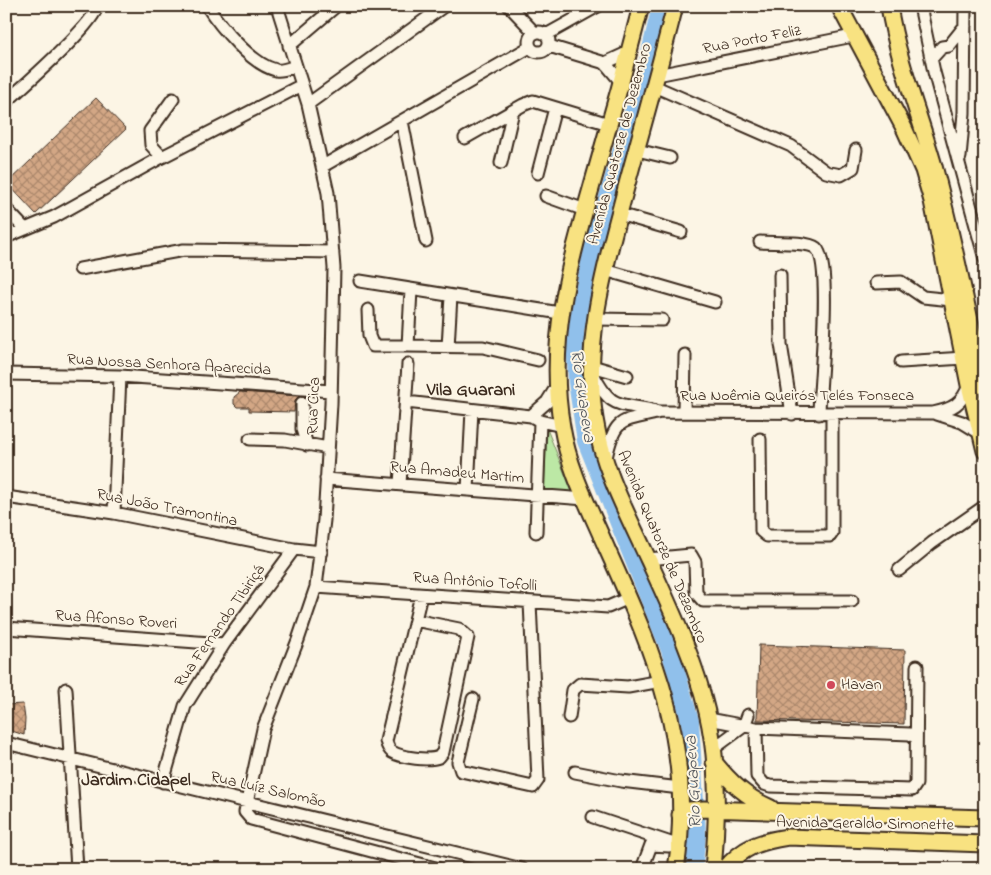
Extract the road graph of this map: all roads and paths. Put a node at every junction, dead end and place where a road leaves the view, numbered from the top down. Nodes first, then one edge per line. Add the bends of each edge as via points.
1 (97, 6) edge
2 (207, 6) edge
3 (277, 6) edge
4 (336, 6) edge
5 (444, 6) edge
6 (509, 6) edge
7 (598, 6) edge
8 (641, 6) edge
9 (675, 6) edge
10 (889, 6) edge
11 (920, 6) edge
12 (965, 6) edge
13 (839, 7) edge
14 (965, 26) junction
15 (853, 36) junction
16 (543, 38) junction
17 (289, 46) junction
18 (949, 46) junction
19 (530, 47) junction
20 (629, 52) junction
21 (932, 58) junction
22 (965, 60) junction
23 (605, 63) junction
24 (296, 66) junction
25 (656, 80) junction
26 (621, 82) junction
27 (302, 85) junction
28 (912, 96) junction
29 (173, 99) dead end
30 (6, 102) edge
31 (308, 104) junction
32 (891, 104) junction
33 (555, 108) junction
34 (513, 111) junction
35 (944, 112) junction
36 (964, 113) junction
37 (402, 121) junction
38 (609, 124) junction
39 (465, 138) dead end
40 (637, 150) junction
41 (856, 150) dead end
42 (162, 157) junction
43 (670, 158) dead end
44 (960, 160) junction
45 (501, 163) dead end
46 (323, 166) junction
47 (538, 173) dead end
48 (546, 196) dead end
49 (6, 209) edge
50 (585, 210) junction
51 (619, 214) junction
52 (25, 230) junction
53 (681, 232) dead end
54 (6, 237) edge
55 (426, 241) dead end
56 (760, 242) dead end
57 (333, 252) junction
58 (985, 259) edge
59 (80, 269) dead end
60 (605, 270) junction
61 (780, 274) dead end
62 (360, 281) dead end
63 (876, 283) dead end
64 (411, 290) junction
65 (450, 296) junction
66 (952, 300) junction
67 (715, 302) dead end
68 (368, 310) dead end
69 (560, 313) junction
70 (595, 319) junction
71 (662, 320) dead end
72 (408, 346) junction
73 (448, 348) junction
74 (686, 355) dead end
75 (976, 359) edge
76 (538, 360) dead end
77 (901, 362) dead end
78 (408, 364) dead end
79 (591, 368) junction
80 (6, 374) edge
81 (120, 376) junction
82 (627, 376) dead end
83 (969, 385) junction
84 (557, 386) junction
85 (985, 388) edge
86 (330, 391) junction
87 (406, 402) junction
88 (302, 403) dead end
89 (472, 410) junction
90 (660, 412) junction
91 (684, 412) junction
92 (933, 413) junction
93 (792, 414) junction
94 (819, 414) junction
95 (832, 414) junction
96 (536, 419) junction
97 (562, 426) junction
98 (980, 433) junction
99 (250, 439) dead end
100 (760, 439) dead end
101 (307, 445) junction
102 (328, 448) junction
103 (985, 451) edge
104 (605, 462) junction
105 (326, 479) junction
106 (400, 484) junction
107 (468, 490) junction
108 (537, 496) junction
109 (6, 497) edge
110 (585, 499) junction
111 (985, 506) edge
112 (114, 513) junction
113 (536, 532) dead end
114 (294, 549) junction
115 (321, 552) junction
116 (648, 559) junction
117 (899, 570) dead end
118 (316, 587) junction
119 (421, 595) junction
120 (629, 598) junction
121 (852, 601) dead end
122 (530, 602) junction
123 (415, 620) junction
124 (6, 628) edge
125 (224, 644) junction
126 (917, 666) dead end
127 (661, 681) junction
128 (66, 689) dead end
129 (473, 699) dead end
130 (569, 717) dead end
131 (709, 719) junction
132 (749, 723) junction
133 (916, 738) junction
134 (6, 743) edge
135 (713, 755) junction
136 (70, 758) junction
137 (575, 772) dead end
138 (163, 782) junction
139 (680, 788) junction
140 (246, 801) junction
141 (698, 811) junction
142 (780, 812) junction
143 (807, 812) junction
144 (593, 817) dead end
145 (985, 818) edge
146 (812, 837) junction
147 (985, 844) edge
148 (680, 847) junction
149 (77, 869) edge
150 (439, 869) edge
151 (522, 869) edge
152 (642, 869) edge
153 (676, 869) edge
154 (713, 869) edge
155 (725, 869) edge

1 - 30 street via 84,27
2 - 24 street via 232,39 262,63 278,70
3 - 17 street, Rua Cica
4 - 17 street
5 - 31 street
6 - 16 street
7 - 16 street
8 - 20 main road, Avenida Quatorze de Dezembro
9 - 25 main road, Avenida Quatorze de Dezembro
10 - 28 main road via 897,50
11 - 21 street
12 - 14 street
13 - 15 main road
14 - 18 street
14 - 22 street
15 - 25 street, Rua Porto Feliz
15 - 32 main road
16 - 19 street via 529,39
16 - 19 street via 540,53
16 - 23 street
17 - 24 street, Rua Cica
18 - 21 street via 942,47
18 - 22 street via 960,52
19 - 37 street
20 - 23 street
20 - 26 main road, Avenida Quatorze de Dezembro
21 - 35 street
22 - 36 street
23 - 26 street
24 - 27 street, Rua Cica
25 - 40 main road, Avenida Quatorze de Dezembro
25 - 41 street via 791,146 826,172 841,175 853,168
26 - 38 main road, Avenida Quatorze de Dezembro
27 - 31 street, Rua Cica
27 - 42 street
28 - 32 main road via 903,103
28 - 75 main road via 934,168 967,302
29 - 42 street via 150,131 151,144
31 - 46 street, Rua Cica
32 - 66 main road via 923,170
33 - 34 street via 533,101
33 - 38 street
33 - 47 street
34 - 39 street
34 - 45 street
35 - 36 street via 952,115
35 - 44 street
36 - 44 street
37 - 46 street
37 - 55 street
38 - 50 main road, Avenida Quatorze de Dezembro
40 - 43 street
40 - 51 main road, Avenida Quatorze de Dezembro
42 - 52 street
44 - 58 street
46 - 57 street, Rua Cica
48 - 50 street
49 - 52 street
50 - 69 main road, Avenida Quatorze de Dezembro
51 - 53 street
51 - 60 main road, Avenida Quatorze de Dezembro
52 - 54 street
56 - 94 street via 804,244 815,247 822,256 825,313
57 - 59 street via 184,250
57 - 86 street, Rua Cica
60 - 67 street
60 - 70 main road, Avenida Quatorze de Dezembro
61 - 93 street via 781,344
62 - 64 street
63 - 66 street via 901,282 923,297
64 - 65 street
64 - 72 street
65 - 69 street
65 - 73 street
66 - 75 main road
68 - 72 street via 369,336 373,346
69 - 84 main road, Avenida Quatorze de Dezembro
70 - 71 street
70 - 79 main road, Avenida Quatorze de Dezembro
72 - 73 street
73 - 76 street via 483,347
74 - 91 street
75 - 77 street
75 - 83 main road
75 - 85 main road
78 - 87 street
79 - 82 street
79 - 90 street, Rua Noêmia Queirós Telés Fonseca via 605,395 615,403 626,408
79 - 104 main road, Avenida Quatorze de Dezembro via 595,419
80 - 81 street, Rua Nossa Senhora Aparecida
81 - 86 street, Rua Nossa Senhora Aparecida
81 - 112 street
83 - 92 street, Rua Noêmia Queirós Telés Fonseca via 958,405
83 - 98 main road
84 - 96 street
84 - 97 main road, Avenida Quatorze de Dezembro
86 - 102 street, Rua Cica
87 - 89 street
87 - 106 street
88 - 101 street via 302,429
89 - 96 street
89 - 107 street
90 - 91 street, Rua Noêmia Queirós Telés Fonseca
90 - 104 street, Rua Noêmia Queirós Telés Fonseca via 627,419 616,426
91 - 93 street, Rua Noêmia Queirós Telés Fonseca
92 - 95 street, Rua Noêmia Queirós Telés Fonseca
92 - 98 street, Rua Noêmia Queirós Telés Fonseca via 962,422
93 - 94 street, Rua Noêmia Queirós Telés Fonseca
94 - 95 street, Rua Noêmia Queirós Telés Fonseca
95 - 100 street via 830,536 767,536 761,531
96 - 97 street
96 - 108 street
97 - 110 main road, Avenida Quatorze de Dezembro via 576,480
98 - 103 main road
99 - 101 street via 285,440
101 - 102 street
102 - 105 street, Rua Cica
104 - 116 main road, Avenida Quatorze de Dezembro
105 - 106 street, Rua Amadeu Martim
105 - 115 street, Rua Cica
106 - 107 street, Rua Amadeu Martim
107 - 108 street, Rua Amadeu Martim
108 - 110 street, Rua Amadeu Martim
108 - 113 street
109 - 112 street, Rua João Tramontina
110 - 120 main road, Avenida Quatorze de Dezembro
111 - 117 street
112 - 114 street, Rua João Tramontina
114 - 115 street, Rua João Tramontina
114 - 125 street, Rua Fernando Tibiriçá
115 - 118 street, Rua Cica
116 - 121 street via 691,555 695,562 696,593 703,601
116 - 131 main road, Avenida Quatorze de Dezembro via 698,678
118 - 119 street, Rua Antônio Tofolli
118 - 140 street, Rua Cica via 263,729
119 - 122 street, Rua Antônio Tofolli
119 - 123 street
120 - 122 street, Rua Antônio Tofolli via 608,607
120 - 127 main road, Avenida Quatorze de Dezembro
122 - 129 street via 538,780 533,787 466,773 458,767
123 - 123 street via 386,741 392,752 427,760 439,757 443,752 468,636 459,629
124 - 125 street, Rua Afonso Roveri
125 - 138 street, Rua Fernando Tibiriçá via 185,706
126 - 133 street
127 - 130 street via 628,687 580,684 573,690
127 - 139 main road, Avenida Quatorze de Dezembro via 679,757
128 - 136 street
131 - 132 street
131 - 135 main road, Avenida Quatorze de Dezembro
132 - 133 street via 910,734
132 - 133 street via 757,776 770,786 912,790 916,784
132 - 135 street
134 - 136 street, Rua Luíz Salomão
135 - 141 main road, Avenida Quatorze de Dezembro
135 - 142 main road via 738,790
136 - 138 street, Rua Luíz Salomão
136 - 149 street
137 - 139 street
138 - 140 street, Rua Luíz Salomão
139 - 141 main road, Avenida Quatorze de Dezembro
140 - 150 street via 245,812 251,819
140 - 151 street, Rua Luíz Salomão
141 - 142 main road, Avenida Geraldo Simonette
141 - 148 main road, Avenida Quatorze de Dezembro
141 - 154 main road, Avenida Quatorze de Dezembro
142 - 143 main road, Avenida Geraldo Simonette
143 - 145 main road, Avenida Geraldo Simonette
143 - 146 main road via 802,824 804,831
144 - 148 street
146 - 147 main road, Avenida Geraldo Simonette
146 - 155 main road, Avenida Geraldo Simonette via 762,841 745,849
148 - 152 street via 651,845
148 - 153 main road, Avenida Quatorze de Dezembro

